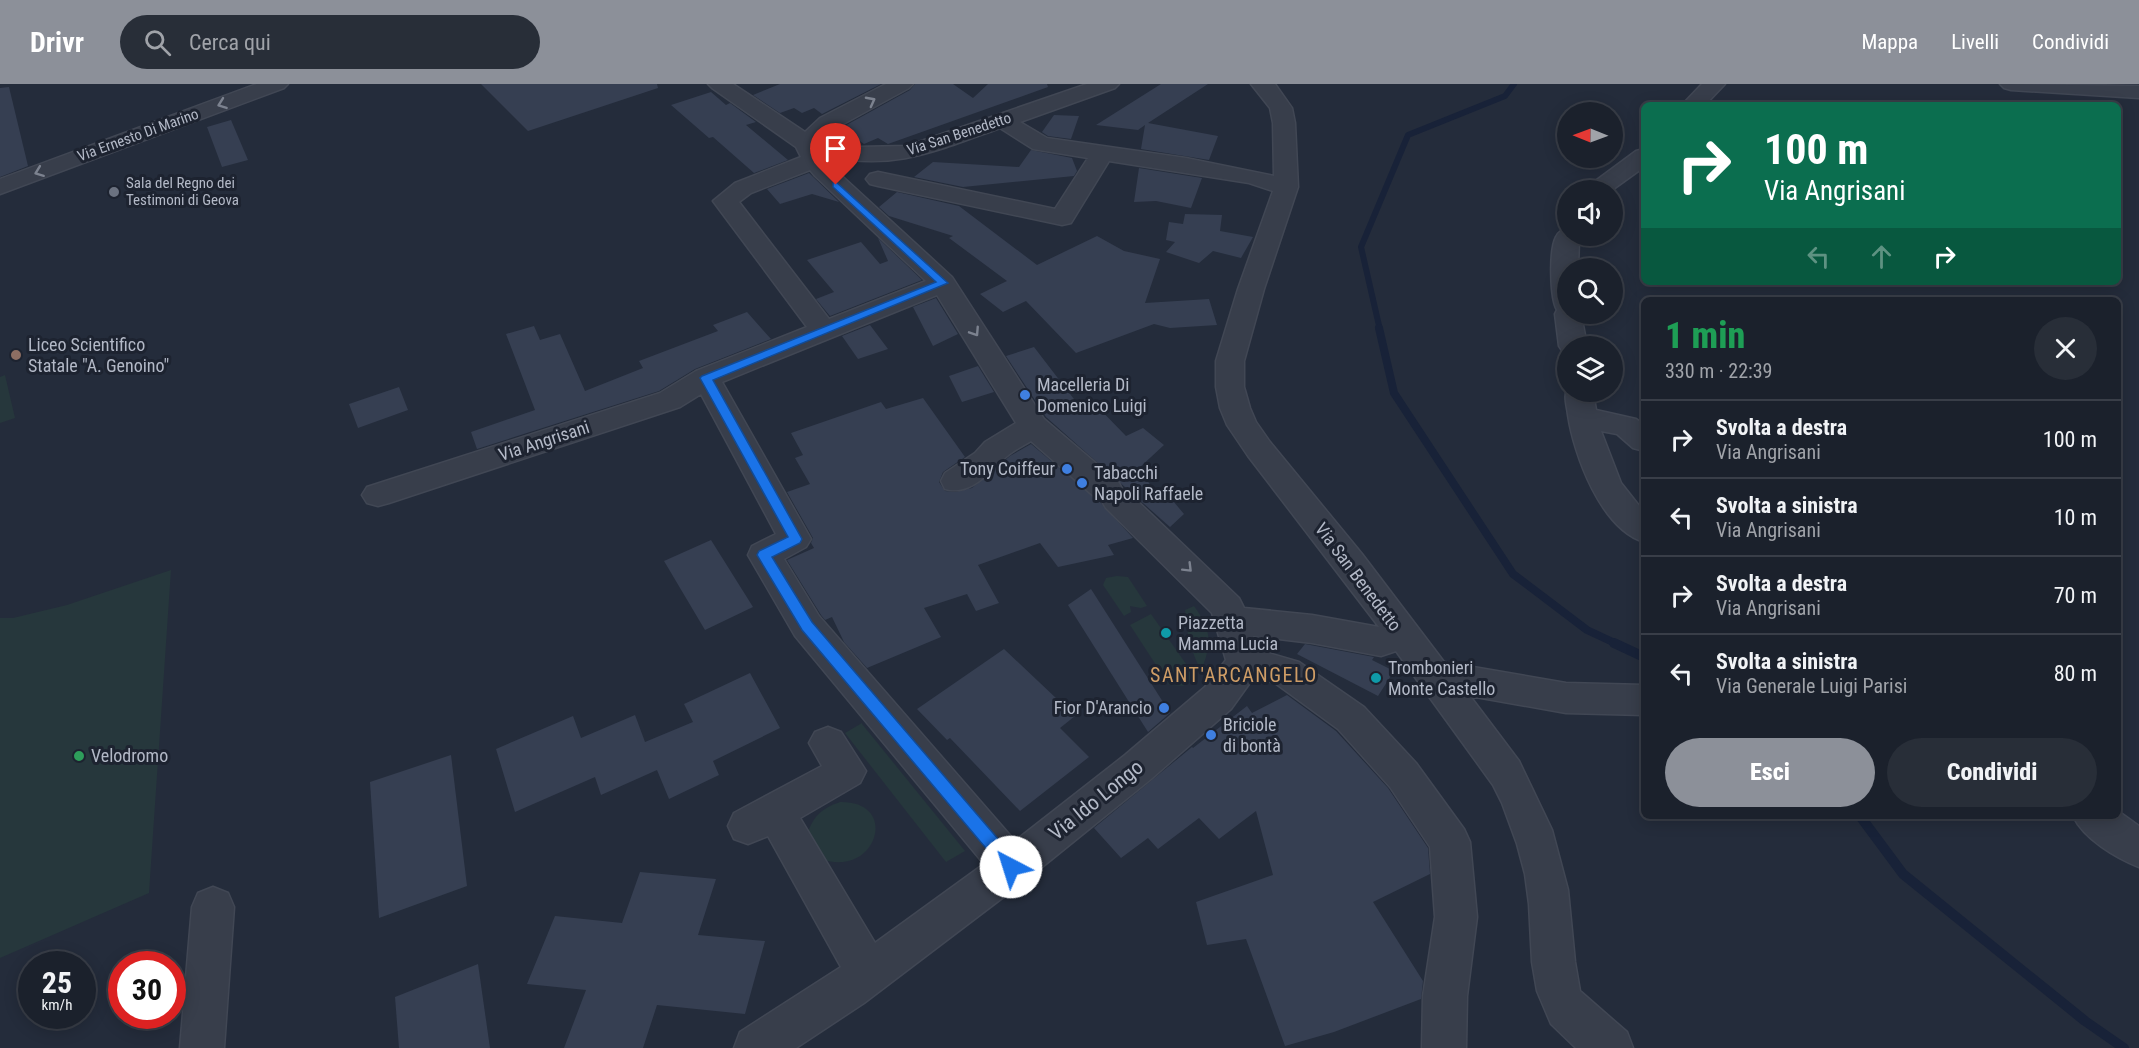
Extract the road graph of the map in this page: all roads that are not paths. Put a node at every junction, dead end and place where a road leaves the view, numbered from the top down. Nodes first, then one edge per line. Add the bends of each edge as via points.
1 (276, 84) edge
2 (719, 84) edge
3 (902, 84) edge
4 (1108, 84) edge
5 (1262, 84) edge
6 (1714, 84) edge
7 (2011, 84) edge
8 (2046, 85) edge
9 (2139, 92) edge
10 (1696, 102) edge
11 (1002, 120) junction
12 (810, 152) junction
13 (1102, 153) junction
14 (1641, 158) edge
15 (878, 179) dead end
16 (1612, 180) edge
17 (0, 187) edge
18 (1286, 187) junction
19 (943, 283) junction
20 (824, 331) junction
21 (706, 378) junction
22 (1580, 404) edge
23 (1033, 426) junction
24 (1641, 438) edge
25 (956, 482) dead end
26 (378, 495) dead end
27 (1641, 528) edge
28 (1231, 620) junction
29 (1400, 633) junction
30 (1246, 661) junction
31 (1435, 675) junction
32 (1641, 700) edge
33 (828, 743) dead end
34 (2097, 819) edge
35 (2139, 849) edge
36 (1011, 867) junction
37 (213, 907) dead end
38 (869, 974) junction
39 (202, 1048) edge
40 (756, 1048) edge
41 (1444, 1048) edge
42 (1611, 1048) edge

1 -> 17 street, Via Ernesto Di Marino
2 - 12 street
12 -> 3 street via 828,123
4 - 11 street, Via San Benedetto
5 - 18 street, Via San Benedetto via 1281,108
6 - 10 street
7 - 8 street
8 - 9 street
11 - 12 street, Via San Benedetto via 910,152 856,156
11 - 13 street via 1041,144
12 - 19 street via 850,198
12 - 20 street via 725,201
13 - 15 street via 1062,219
13 - 18 street via 1242,175
14 - 16 street
18 - 29 street, Via San Benedetto via 1230,361 1235,408 1242,425
19 - 20 street, Via Angrisani
19 -> 23 street
20 - 21 street, Via Angrisani
21 - 26 street, Via Angrisani via 670,400
21 - 36 street via 795,539 764,555 807,626
22 - 24 street via 1626,426
22 - 27 street via 1586,438 1606,486
23 - 25 street via 996,449
23 -> 28 street via 1112,495 1227,607
28 - 29 street via 1381,642
28 - 30 street
29 - 31 street, Via San Benedetto
30 - 36 street, Via Ido Longo via 1218,698
30 - 41 street via 1286,672 1351,718 1403,775 1450,842 1456,917 1445,996
31 - 32 street via 1566,698
31 - 42 street, Via San Benedetto via 1506,773 1524,806 1548,891 1554,964 1564,1006
33 - 38 street via 847,771 762,819
34 - 35 street
36 - 38 street, Via Ido Longo
37 - 39 street
38 - 40 street, Via Ido Longo

